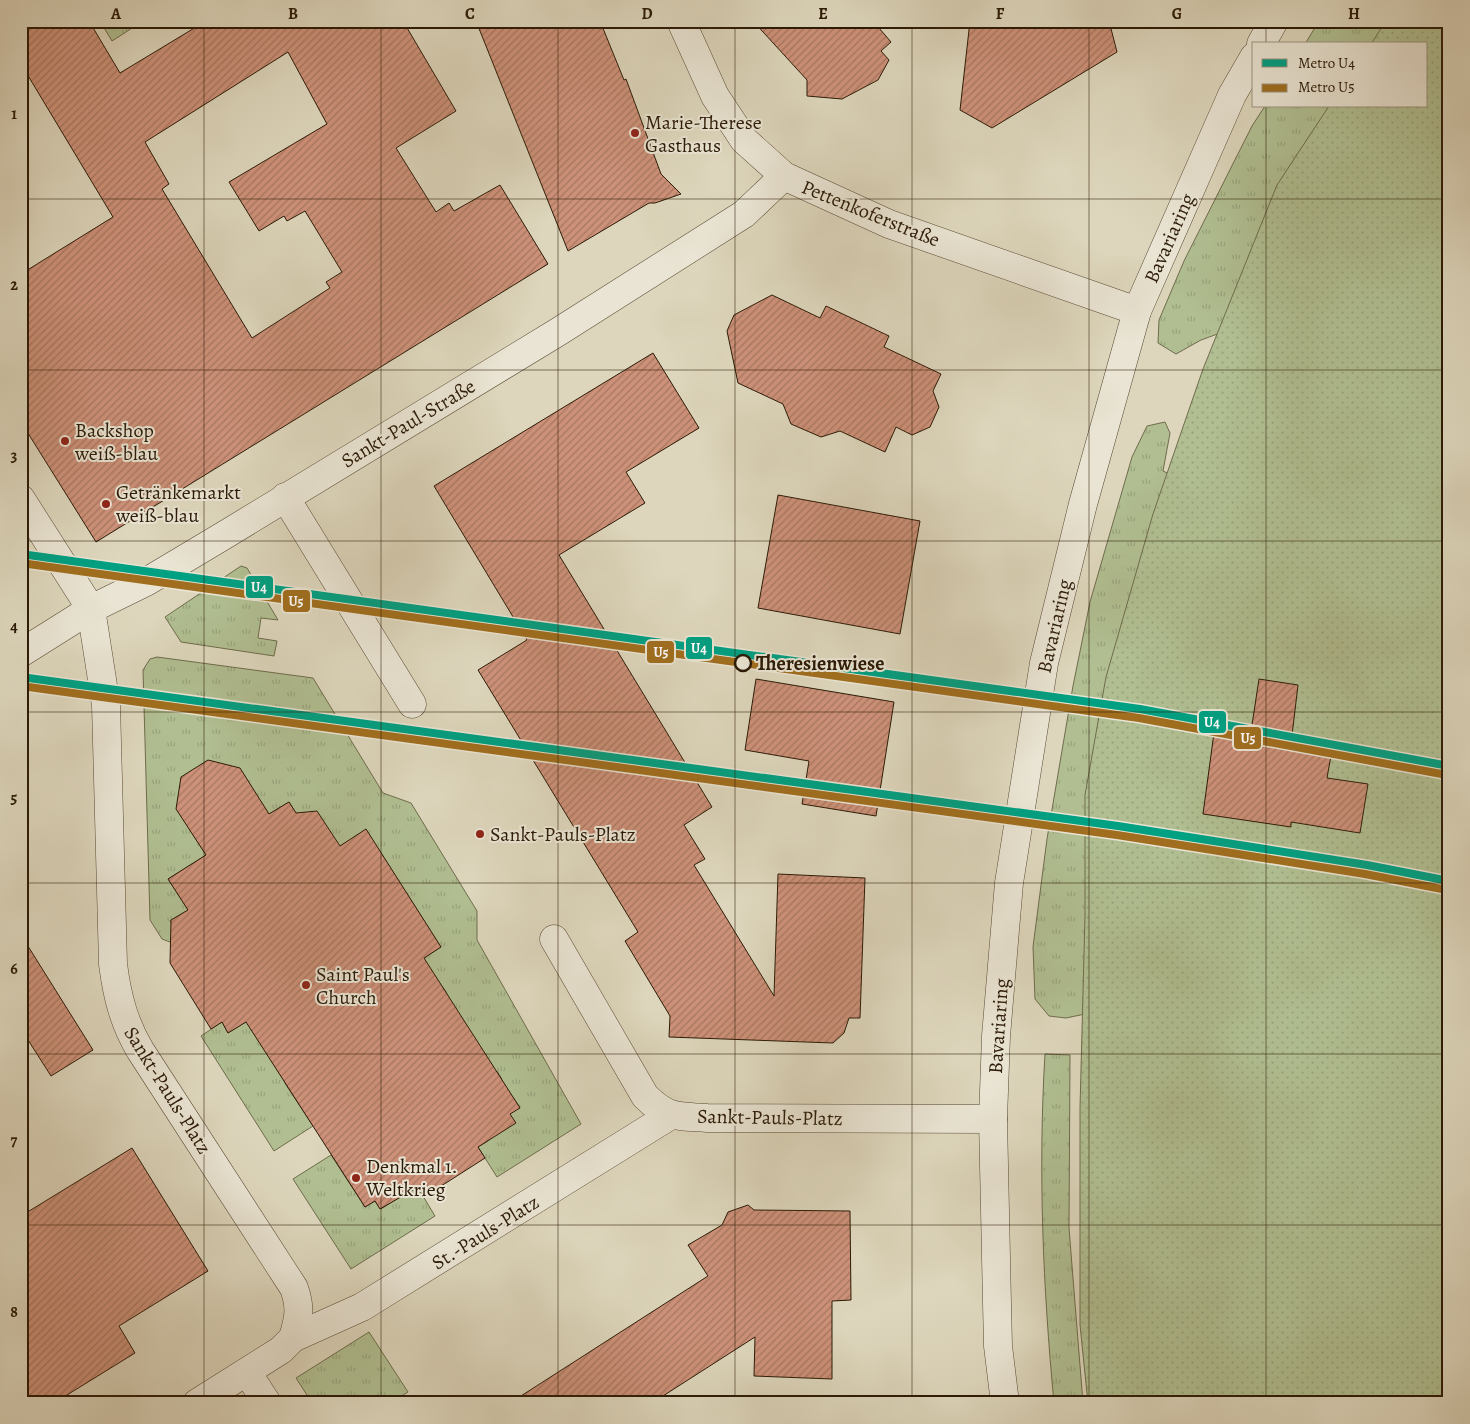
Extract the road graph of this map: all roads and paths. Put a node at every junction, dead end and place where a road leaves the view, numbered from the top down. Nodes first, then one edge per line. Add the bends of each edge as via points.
1 (681, 21) edge
2 (1274, 21) edge
3 (1262, 42) edge
4 (1252, 60) edge
5 (784, 176) junction
6 (1137, 311) junction
7 (286, 497) junction
8 (21, 499) edge
9 (91, 609) junction
10 (21, 653) edge
11 (412, 704) dead end
12 (554, 939) dead end
13 (671, 1115) junction
14 (993, 1119) junction
15 (292, 1338) junction
16 (998, 1346) junction
17 (248, 1372) junction
18 (198, 1403) edge
19 (267, 1403) edge
20 (985, 1403) edge
21 (1005, 1403) edge

1 - 5 street, Pettenkoferstraße via 715,96 744,140
2 - 3 street
4 - 6 street, Bavariaring via 1232,95
5 - 6 street, Pettenkoferstraße via 889,224
5 - 7 street, Sankt-Paul-Straße via 744,214
6 - 14 street, Bavariaring via 1044,663 1009,883 996,1036
7 - 9 street, Sankt-Paul-Straße via 146,582
7 - 11 street
8 - 9 street
9 - 10 street, Sankt-Paul-Straße
9 - 15 street, Sankt-Pauls-Platz via 106,705 112,964 116,992 124,1021 140,1050 294,1288 300,1305
12 - 13 street, Sankt-Pauls-Platz via 645,1096 658,1110
13 - 14 street, Sankt-Pauls-Platz via 708,1118
13 - 15 street, St.-Pauls-Platz via 362,1307
14 - 16 street, Bavariaring
15 - 17 street via 281,1350
16 - 20 street, Bavariaring
16 - 21 street, Bavariaring
17 - 18 street
17 - 19 street

